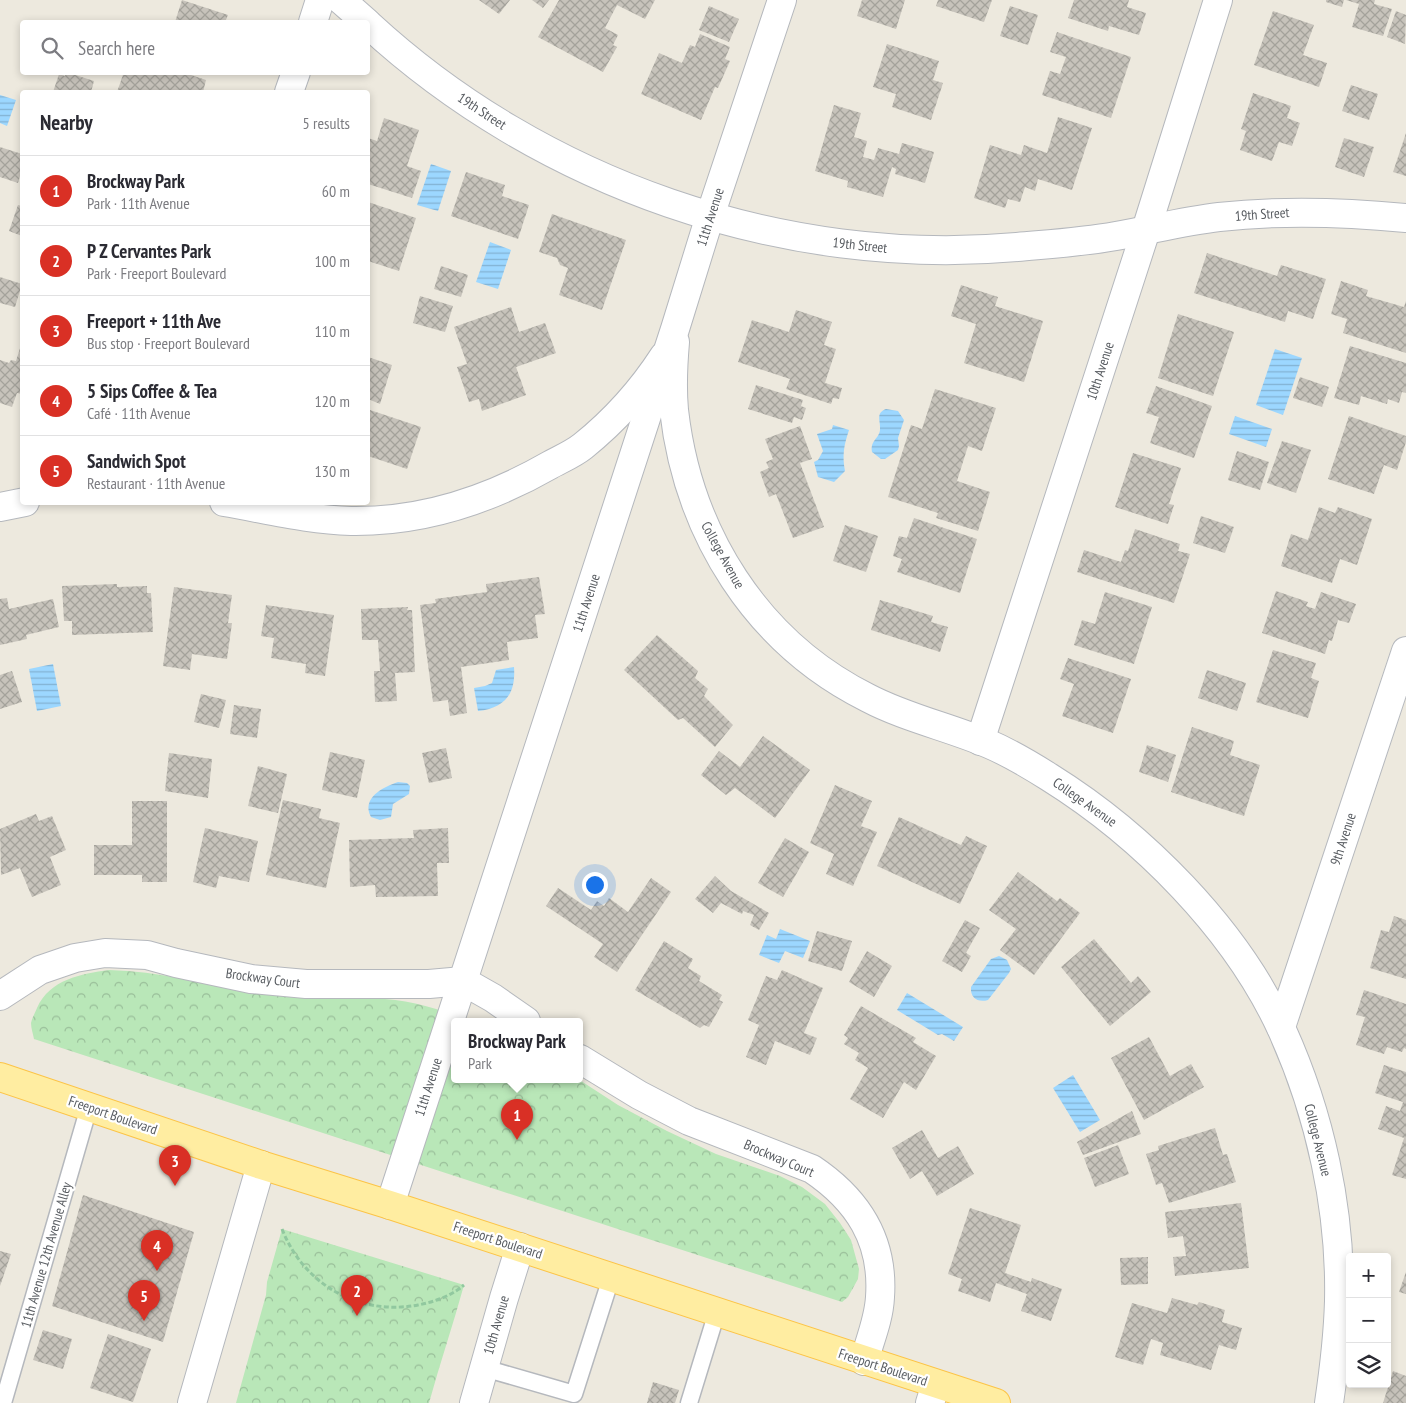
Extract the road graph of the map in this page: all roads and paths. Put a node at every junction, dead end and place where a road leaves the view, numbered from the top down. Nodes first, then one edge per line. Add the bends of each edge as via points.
1 (320, 0) edge
2 (341, 0) edge
3 (782, 0) edge
4 (1218, 0) edge
5 (313, 20) edge
6 (364, 20) edge
7 (370, 26) edge
8 (295, 75) edge
9 (290, 90) edge
10 (710, 216) junction
11 (1406, 218) edge
12 (1146, 230) junction
13 (672, 339) junction
14 (20, 503) edge
15 (241, 505) edge
16 (0, 507) edge
17 (1406, 652) edge
18 (980, 741) junction
19 (464, 981) junction
20 (0, 996) edge
21 (452, 1018) edge
22 (522, 1018) edge
23 (451, 1020) edge
24 (1281, 1027) junction
25 (583, 1061) edge
26 (0, 1076) edge
27 (89, 1107) junction
28 (261, 1165) junction
29 (390, 1205) junction
30 (282, 1229) dead end
31 (520, 1247) junction
32 (611, 1278) junction
33 (464, 1285) dead end
34 (717, 1312) junction
35 (864, 1361) junction
36 (484, 1368) junction
37 (933, 1394) edge
38 (4, 1403) edge
39 (192, 1403) edge
40 (474, 1403) edge
41 (689, 1403) edge
42 (996, 1403) edge
43 (1329, 1403) edge

1 - 5 street
2 - 6 street, 19th Street
3 - 10 street, 11th Avenue
4 - 12 street, 10th Avenue
7 - 10 street, 19th Street via 476,108 539,145 589,171
8 - 9 street
10 - 12 street, 19th Street via 786,235 924,250 1014,248
10 - 13 street, 11th Avenue
11 - 12 street, 19th Street via 1348,212 1264,213 1217,217
12 - 18 street, 10th Avenue
13 - 15 street via 652,374 606,426 581,448 508,488 426,515 389,520 313,518
13 - 18 street, College Avenue via 679,446 690,487 709,533 736,583 769,625 836,680 903,713
13 - 19 street, 11th Avenue
14 - 16 street
17 - 24 street, 9th Avenue
18 - 24 street, College Avenue via 1048,776 1131,836 1220,930 1251,974
19 - 20 street, Brockway Court via 306,984 251,979 147,955 105,953 74,958 40,970
19 - 21 street, 11th Avenue
19 - 22 street
23 - 29 street, 11th Avenue
24 - 43 street, College Avenue via 1312,1108 1333,1201 1339,1301
25 - 35 street, Brockway Court via 638,1095 689,1121 812,1169 843,1194 870,1232 880,1276 876,1320
26 - 27 main road, Freeport Boulevard
27 - 28 main road, Freeport Boulevard
27 - 38 lane, 11th Avenue 12th Avenue Alley
28 - 29 main road, Freeport Boulevard
28 - 39 street
29 - 31 main road, Freeport Boulevard
30 - 33 path via 304,1267 324,1286 349,1299 376,1306 404,1308 431,1303
31 - 32 main road, Freeport Boulevard
31 - 36 street, 10th Avenue
32 - 34 main road, Freeport Boulevard
32 - 36 lane via 574,1394
34 - 35 main road, Freeport Boulevard
34 - 41 lane
35 - 37 main road, Freeport Boulevard
36 - 40 street, 10th Avenue
37 - 42 main road, Freeport Boulevard

